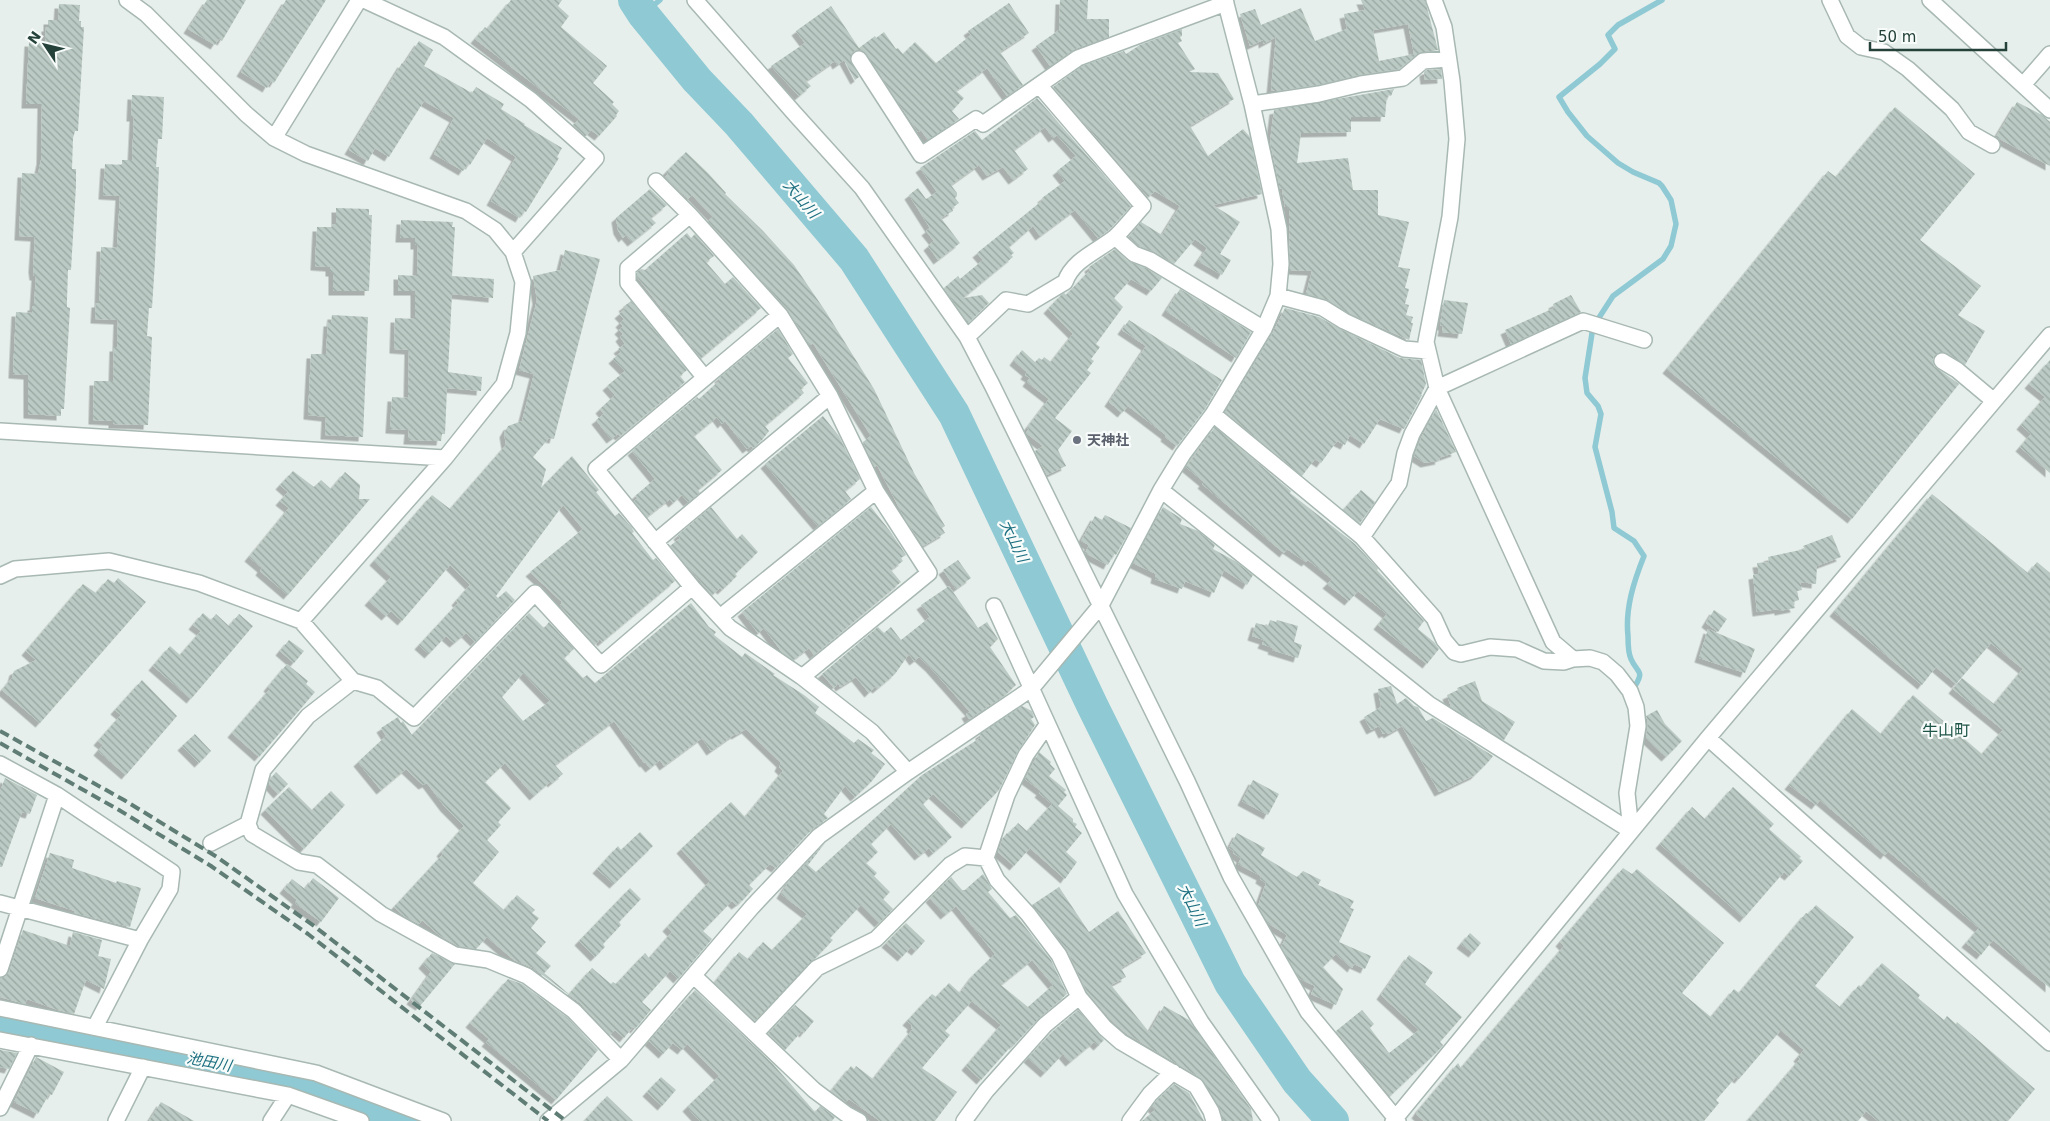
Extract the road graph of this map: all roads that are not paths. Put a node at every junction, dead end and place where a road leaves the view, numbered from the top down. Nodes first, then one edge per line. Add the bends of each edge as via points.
1 (127, 0) edge
2 (359, 0) edge
3 (364, 0) edge
4 (695, 0) edge
5 (1434, 0) edge
6 (1830, 0) edge
7 (1930, 0) edge
8 (1225, 1) edge
9 (382, 4) edge
10 (2050, 54) edge
11 (859, 59) dead end
12 (1448, 59) junction
13 (1039, 85) junction
14 (2023, 85) junction
15 (1252, 104) junction
16 (2050, 110) edge
17 (274, 138) junction
18 (1992, 145) dead end
19 (656, 181) dead end
20 (690, 215) junction
21 (1115, 237) junction
22 (513, 252) junction
23 (1278, 296) junction
24 (780, 315) junction
25 (1264, 329) junction
26 (2050, 335) edge
27 (966, 337) junction
28 (1644, 340) dead end
29 (1428, 352) junction
30 (1942, 361) dead end
31 (704, 378) junction
32 (1437, 388) junction
33 (830, 396) junction
34 (1994, 401) junction
35 (1214, 414) junction
36 (0, 431) edge
37 (446, 458) junction
38 (1161, 490) junction
39 (876, 491) junction
40 (1362, 537) junction
41 (655, 542) junction
42 (0, 576) edge
43 (692, 586) junction
44 (994, 606) dead end
45 (1100, 606) junction
46 (720, 617) junction
47 (301, 620) junction
48 (1573, 659) junction
49 (802, 677) junction
50 (353, 681) junction
51 (1031, 688) junction
52 (1047, 725) junction
53 (1708, 738) junction
54 (0, 764) edge
55 (908, 772) junction
56 (57, 795) junction
57 (248, 824) junction
58 (1631, 830) junction
59 (211, 843) dead end
60 (986, 858) junction
61 (0, 902) edge
62 (21, 908) junction
63 (140, 940) junction
64 (0, 969) edge
65 (694, 976) junction
66 (1079, 997) junction
67 (0, 1008) edge
68 (95, 1027) junction
69 (756, 1033) junction
70 (0, 1040) edge
71 (2050, 1043) edge
72 (31, 1045) junction
73 (621, 1060) junction
74 (143, 1067) junction
75 (1173, 1072) junction
76 (288, 1095) junction
77 (0, 1108) edge
78 (1395, 1120) edge
79 (116, 1121) edge
80 (271, 1121) edge
81 (361, 1121) edge
82 (443, 1121) edge
83 (548, 1121) edge
84 (859, 1121) edge
85 (964, 1121) edge
86 (1130, 1121) edge
87 (1214, 1121) edge
88 (1270, 1121) edge

1 - 17 street via 146,14
2 - 17 street
3 - 9 street
4 - 27 street via 862,188
5 - 12 street via 1444,27
6 - 18 street via 1847,36 1861,47 1884,52 1908,69 1952,109 1969,132
7 - 14 street
8 - 13 street via 1078,58
8 - 15 street
9 - 22 street via 444,37 531,100 596,158
10 - 14 street
11 - 13 street via 921,155 976,119 983,124
12 - 15 street via 1423,61 1404,78
12 - 29 street via 1456,139 1450,217 1432,304 1426,342
13 - 21 street via 1143,206
14 - 16 street
15 - 23 street via 1279,228 1281,264
17 - 22 street via 306,154 466,210 495,230
19 - 20 street
20 - 24 street
20 - 31 street via 628,268 628,283
21 - 25 street via 1134,254 1150,260
21 - 27 street via 1079,261 1065,282 1028,304 1006,300
22 - 37 street via 523,282 518,333 504,384
23 - 25 street
23 - 29 street via 1323,308 1404,349
24 - 31 street
24 - 33 street
25 - 35 street
26 - 34 street
27 - 45 street
28 - 32 street via 1583,321
29 - 32 street
30 - 34 street via 1958,370
31 - 41 street via 596,468
32 - 40 street via 1412,434 1399,483
32 - 48 street via 1553,642
33 - 39 street
33 - 41 street
34 - 53 street
35 - 38 street via 1183,454
35 - 40 street
36 - 37 street
37 - 47 street
38 - 45 street
38 - 58 street via 1429,704
39 - 46 street
39 - 49 street via 929,574
40 - 48 street via 1434,618 1444,640 1454,652 1461,654 1490,647 1517,649 1544,661
41 - 43 street
42 - 47 street via 15,569 109,561 199,582
43 - 46 street
43 - 50 street via 601,665 535,593 414,718 377,688
44 - 51 street
45 - 51 street
45 - 78 street via 1231,877 1308,1012
46 - 49 street via 730,628
47 - 50 street
48 - 58 street via 1590,658 1603,662 1630,691 1636,707 1638,726 1627,793
49 - 55 street via 872,732
50 - 57 street via 308,716 263,770
51 - 52 street
51 - 55 street
52 - 60 street via 1026,755 1007,796
52 - 88 street via 1125,894 1202,1022
53 - 58 street
53 - 71 street
54 - 56 street
55 - 65 street via 820,836
56 - 62 street
56 - 63 street via 172,872 170,889
57 - 59 street
57 - 73 street via 252,834 299,862 318,865 381,914 455,955 488,960 527,976 574,1011
58 - 78 street
60 - 66 street via 997,880 1059,955
60 - 69 street via 965,856 950,865 876,939 817,968
61 - 62 street
62 - 63 street
62 - 64 street
63 - 68 street
65 - 69 street
65 - 73 street
66 - 75 street via 1121,1042
66 - 85 street via 1046,1025 986,1091
67 - 68 street
68 - 82 street via 316,1073
69 - 84 street via 814,1090
70 - 72 street
72 - 74 street
72 - 77 street
73 - 83 street
74 - 76 street
74 - 79 street
75 - 86 street via 1150,1094
75 - 87 street via 1196,1086
76 - 80 street
76 - 81 street

